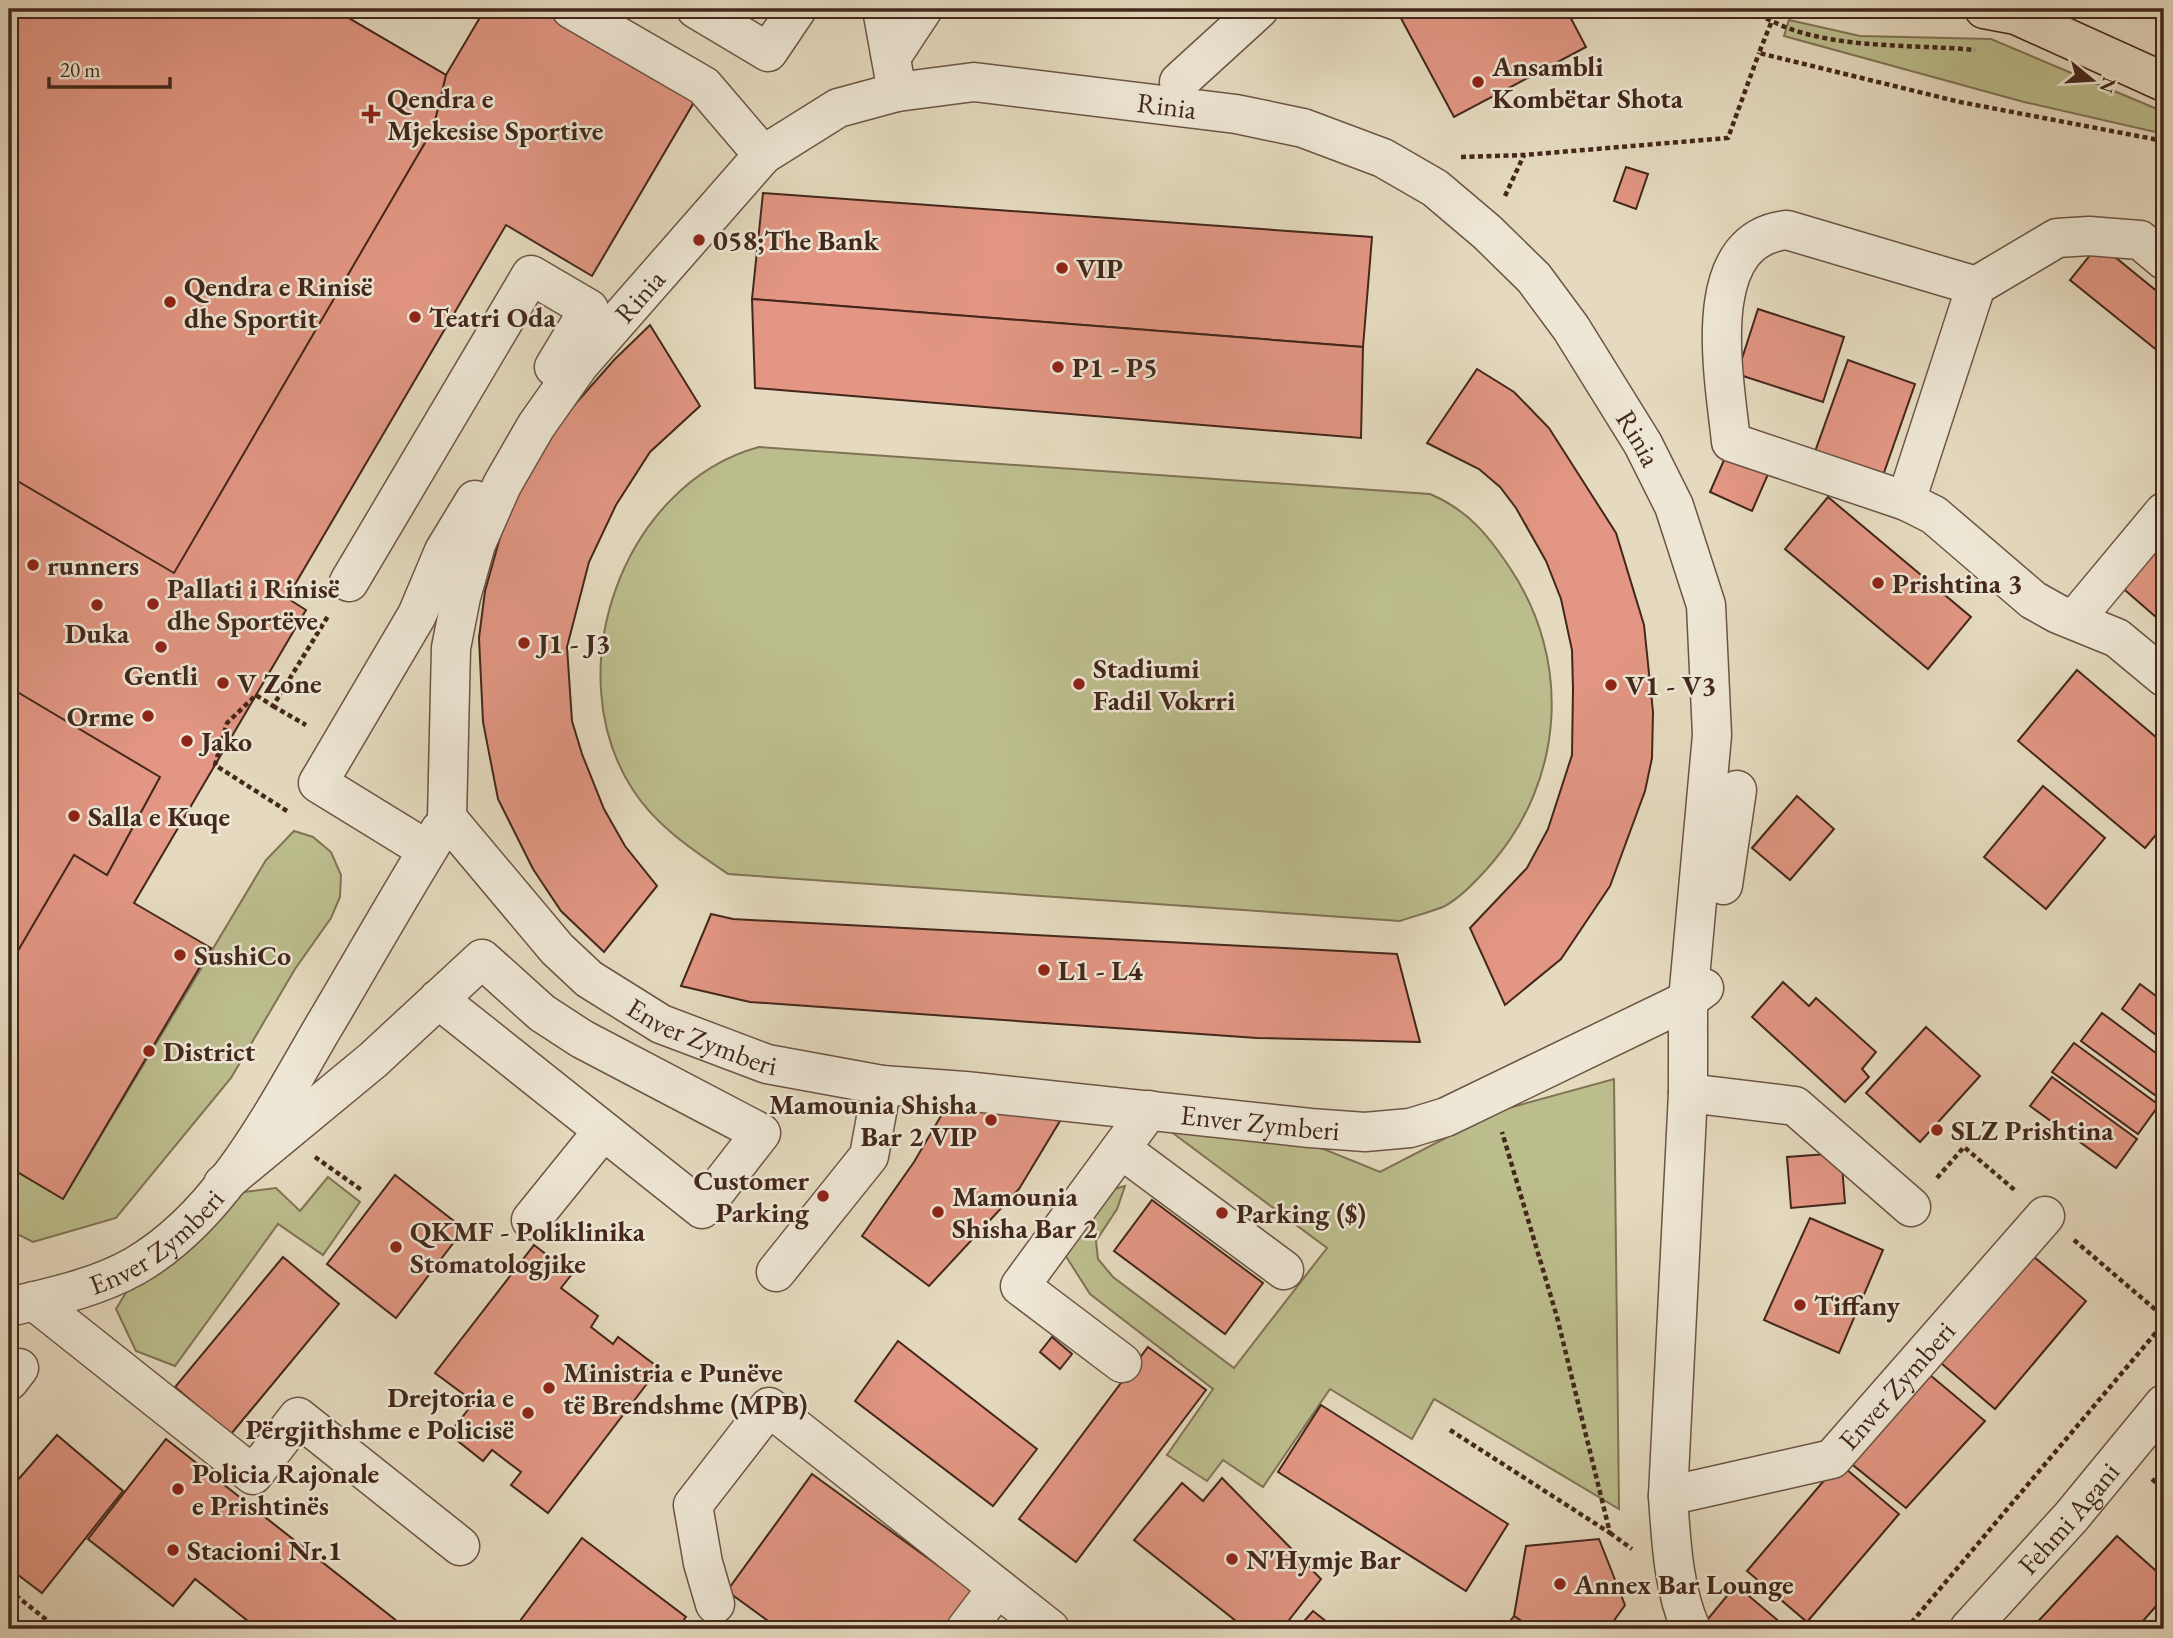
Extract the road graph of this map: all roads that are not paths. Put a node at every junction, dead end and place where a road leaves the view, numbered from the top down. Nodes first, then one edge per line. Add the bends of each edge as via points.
1 (570, 9) edge
2 (696, 9) edge
3 (797, 9) edge
4 (882, 9) edge
5 (923, 9) edge
6 (1259, 9) edge
7 (2004, 11) edge
8 (895, 74) junction
9 (1179, 82) dead end
10 (2164, 82) edge
11 (763, 155) junction
12 (2164, 260) edge
13 (1976, 286) junction
14 (1906, 501) junction
15 (2164, 512) edge
16 (349, 582) road end
17 (2074, 620) junction
18 (2164, 677) edge
19 (1737, 790) dead end
20 (437, 834) junction
21 (438, 999) junction
22 (1688, 1000) junction
23 (882, 1085) junction
24 (1688, 1093) junction
25 (1149, 1110) junction
26 (603, 1131) junction
27 (1121, 1149) junction
28 (223, 1184) junction
29 (1910, 1207) dead end
30 (2045, 1216) dead end
31 (531, 1220) dead end
32 (1284, 1270) dead end
33 (776, 1272) dead end
34 (22, 1304) edge
35 (1122, 1363) dead end
36 (2164, 1404) edge
37 (1668, 1496) junction
38 (460, 1546) dead end
39 (997, 1588) junction
40 (715, 1604) dead end
41 (967, 1629) edge
42 (1050, 1629) edge
43 (1691, 1629) edge
44 (1969, 1629) edge

1 - 11 street via 704,86
2 - 3 street via 768,52
4 - 8 street
5 - 8 street
6 - 9 street
7 - 10 main road
8 - 11 street, Rinia
8 - 22 street, Rinia via 1236,114 1303,128 1383,158 1435,188 1534,278 1643,444 1674,506 1706,605 1712,735
11 - 20 street, Rinia via 579,365 502,485 476,544 460,597 451,648
12 - 13 street via 2140,240 2057,238
13 - 14 street
13 - 14 street via 1787,230 1767,232 1751,243 1728,280 1723,354 1731,442
14 - 17 street via 1934,515 2033,600
15 - 17 street
16 - 20 street via 531,275 589,309 444,551 417,615 318,783
17 - 18 street via 2117,638
19 - 22 street, Enver Zymberi via 1707,985
20 - 23 street, Enver Zymberi via 589,979 621,1002 661,1024 767,1064
20 - 28 street, Enver Zymberi via 291,1082
21 - 26 street
21 - 26 street via 482,959 542,1013 582,1039 761,1133 702,1209
21 - 28 street via 373,1060
22 - 24 street
22 - 25 street, Enver Zymberi via 1492,1097 1410,1128 1365,1132
23 - 25 street, Enver Zymberi
23 - 33 street via 869,1156
24 - 29 street via 1795,1106
24 - 37 street
25 - 27 street
26 - 31 street
27 - 32 street
27 - 35 street via 1020,1286
28 - 34 street, Enver Zymberi via 198,1215 135,1265 99,1283
30 - 37 street, Enver Zymberi via 1832,1459
34 - 38 street via 253,1475 298,1417
36 - 44 street, Fehmi Agani via 2071,1517
37 - 43 street via 1672,1555
39 - 40 street via 769,1407 693,1504
39 - 41 street
39 - 42 street

